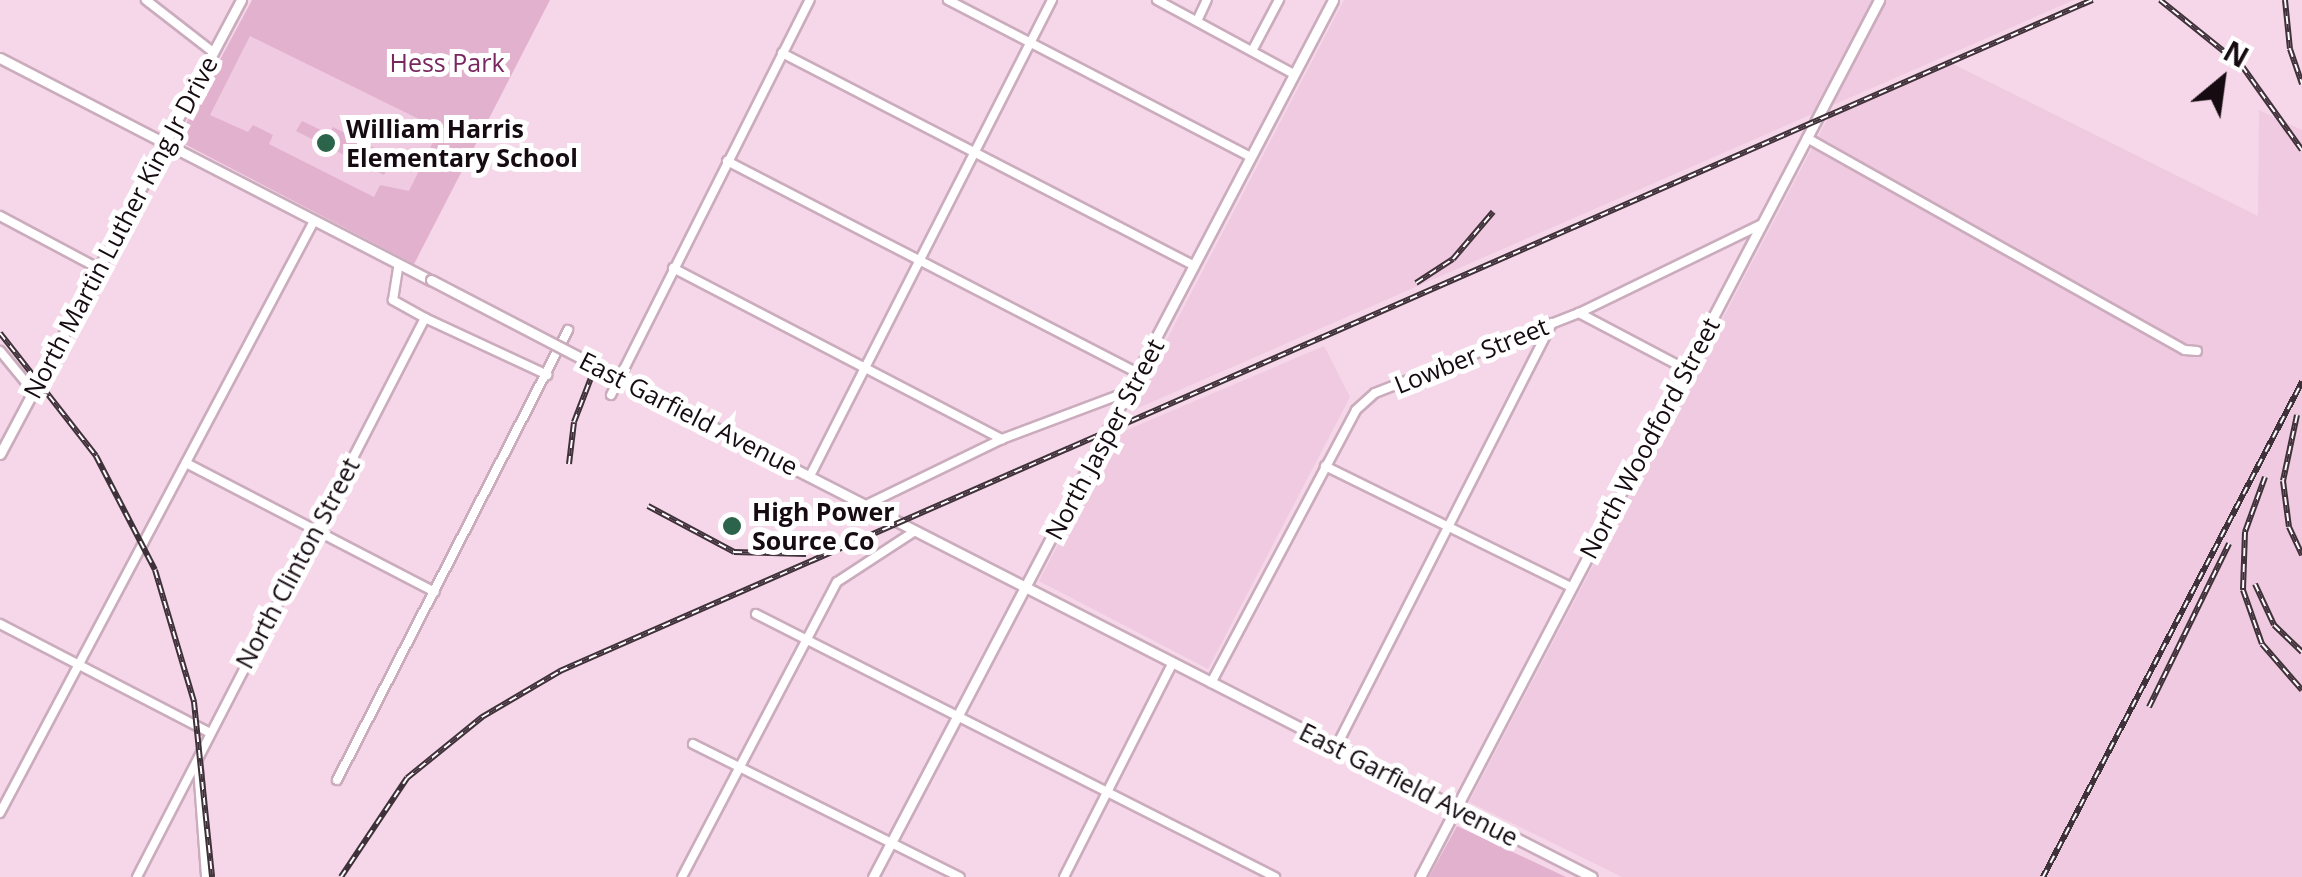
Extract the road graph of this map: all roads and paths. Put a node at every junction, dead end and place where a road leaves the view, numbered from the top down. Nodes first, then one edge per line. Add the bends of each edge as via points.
1 (146, 0) edge
2 (241, 0) edge
3 (810, 0) edge
4 (948, 0) edge
5 (1052, 0) edge
6 (1157, 0) edge
7 (1207, 0) edge
8 (1279, 0) edge
9 (1332, 0) edge
10 (1879, 0) edge
11 (1196, 21) junction
12 (1031, 42) junction
13 (214, 52) junction
14 (1252, 52) junction
15 (782, 53) junction
16 (0, 58) edge
17 (1294, 74) junction
18 (1807, 138) junction
19 (165, 143) junction
20 (974, 152) junction
21 (1252, 157) junction
22 (726, 161) junction
23 (0, 216) edge
24 (314, 220) junction
25 (1761, 224) junction
26 (920, 261) junction
27 (399, 264) junction
28 (1194, 266) junction
29 (98, 268) junction
30 (673, 268) junction
31 (1579, 313) junction
32 (425, 318) junction
33 (1552, 322) junction
34 (568, 330) dead end
35 (0, 351) edge
36 (2198, 351) dead end
37 (864, 368) junction
38 (1685, 369) junction
39 (1140, 374) junction
40 (547, 375) junction
41 (33, 390) junction
42 (1131, 390) junction
43 (611, 394) dead end
44 (1002, 439) junction
45 (0, 454) edge
46 (186, 462) junction
47 (1325, 466) junction
48 (810, 476) junction
49 (866, 505) junction
50 (1447, 525) junction
51 (314, 529) junction
52 (916, 532) junction
53 (1571, 587) junction
54 (1025, 588) junction
55 (435, 592) junction
56 (756, 614) dead end
57 (0, 624) edge
58 (806, 640) junction
59 (1172, 664) junction
60 (80, 666) junction
61 (1211, 683) junction
62 (958, 716) junction
63 (208, 732) junction
64 (693, 744) dead end
65 (1336, 746) junction
66 (198, 767) junction
67 (740, 767) junction
68 (337, 780) dead end
69 (1108, 793) junction
70 (1456, 810) junction
71 (0, 813) edge
72 (892, 842) junction
73 (137, 877) edge
74 (206, 877) edge
75 (682, 877) edge
76 (873, 877) edge
77 (960, 877) edge
78 (1064, 877) edge
79 (1275, 877) edge
80 (1420, 877) edge
81 (1592, 877) edge

1 - 13 street
2 - 13 street, North Martin Luther King Jr Drive
3 - 15 street
4 - 12 street
5 - 12 street
6 - 11 street
7 - 11 street
8 - 14 street
9 - 17 street, North Jasper Street
10 - 18 street, North Woodford Street
11 - 14 street
12 - 20 street
12 - 21 street
13 - 19 street, North Martin Luther King Jr Drive
14 - 17 street
15 - 20 street
15 - 22 street
16 - 19 street, East Garfield Avenue
17 - 21 street, North Jasper Street
18 - 25 street, North Woodford Street
18 - 36 street via 2185,350
19 - 24 street, East Garfield Avenue
19 - 29 street, North Martin Luther King Jr Drive
20 - 26 street
20 - 28 street
21 - 28 street, North Jasper Street
22 - 26 street
22 - 30 street
23 - 29 street
24 - 27 street, East Garfield Avenue
24 - 46 street
25 - 31 street, Lowber Street
25 - 38 street, North Woodford Street
26 - 37 street
26 - 39 street
27 - 32 street via 393,300
27 - 48 street, East Garfield Avenue, bridge
28 - 39 street, North Jasper Street
29 - 41 street, North Martin Luther King Jr Drive
30 - 37 street
30 - 43 street
31 - 33 street, Lowber Street
31 - 38 street
32 - 40 street
32 - 51 street, North Clinton Street
33 - 47 street, Lowber Street via 1376,393 1356,410
33 - 50 street
34 - 40 street
35 - 41 street
37 - 44 street
37 - 48 street
38 - 53 street, North Woodford Street
39 - 42 street, North Jasper Street
40 - 55 street
41 - 45 street, North Martin Luther King Jr Drive
42 - 44 street
42 - 54 street, North Jasper Street
44 - 49 street
46 - 51 street
46 - 60 street
47 - 50 street
47 - 61 street, Lowber Street
48 - 49 street, East Garfield Avenue
49 - 52 street, East Garfield Avenue
50 - 53 street
50 - 65 street
51 - 55 street
51 - 63 street, North Clinton Street
52 - 54 street, East Garfield Avenue
52 - 58 street via 837,582
53 - 70 street, North Woodford Street
54 - 59 street, East Garfield Avenue
54 - 62 street, North Jasper Street
55 - 68 street
56 - 58 street
57 - 60 street
58 - 62 street
58 - 67 street
59 - 61 street, East Garfield Avenue
59 - 69 street
60 - 63 street
60 - 71 street
61 - 65 street, East Garfield Avenue
62 - 69 street
62 - 72 street, North Jasper Street
63 - 66 street, North Clinton Street
64 - 67 street
65 - 70 street, East Garfield Avenue
66 - 73 street, North Clinton Street
66 - 74 street
67 - 72 street
67 - 75 street
69 - 78 street
69 - 79 street
70 - 80 street, North Woodford Street
70 - 81 street, East Garfield Avenue
72 - 76 street, North Jasper Street
72 - 77 street

